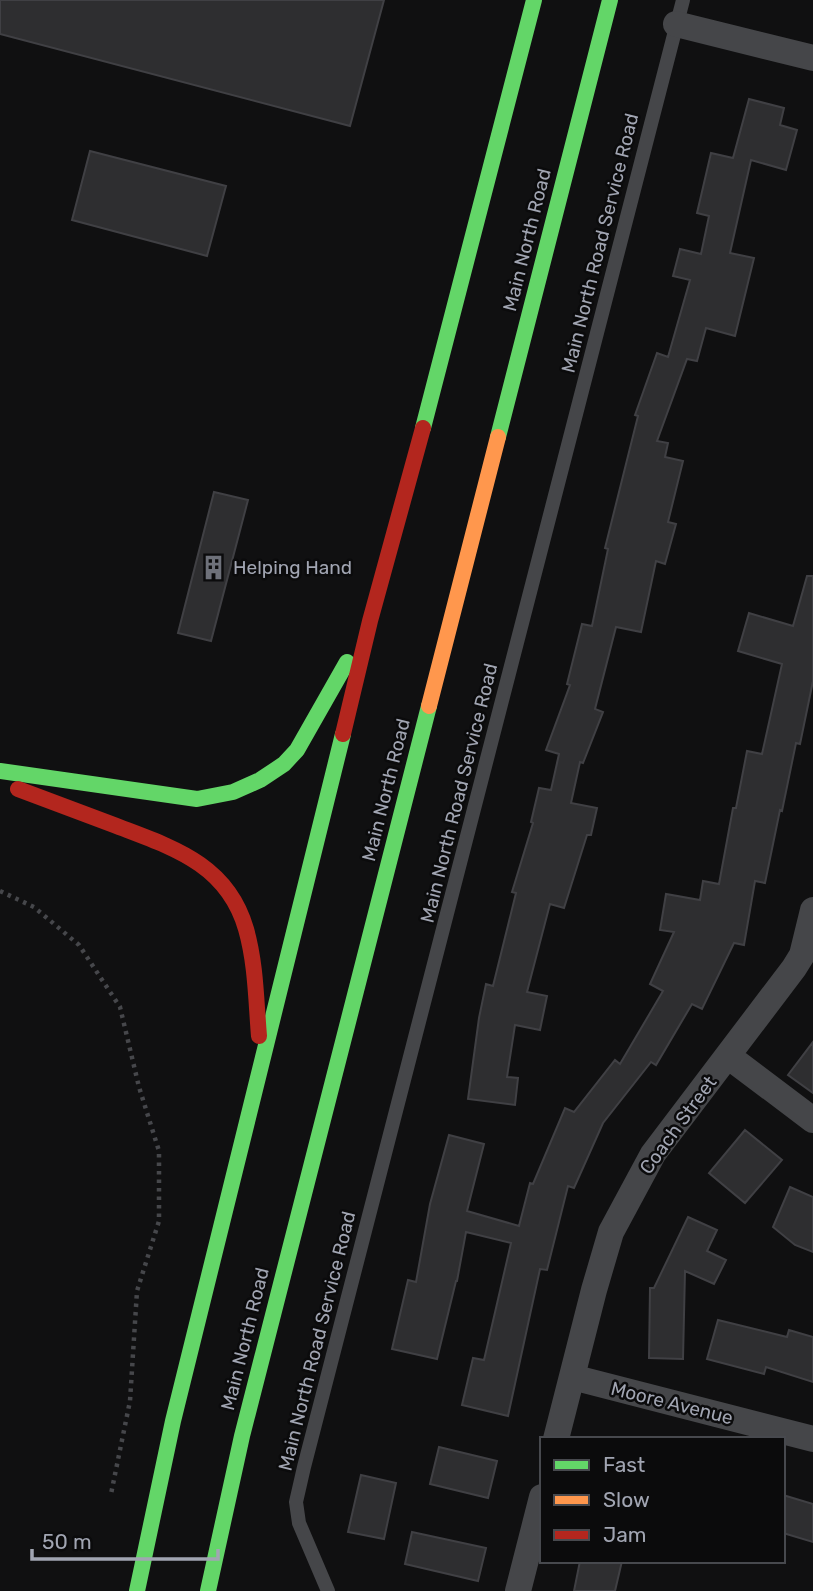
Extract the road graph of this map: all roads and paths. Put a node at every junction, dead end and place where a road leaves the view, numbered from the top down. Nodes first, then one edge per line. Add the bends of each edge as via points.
1 (534, 0) edge
2 (610, 0) edge
3 (680, 12) edge
4 (813, 58) edge
5 (370, 621) junction
6 (0, 771) edge
7 (0, 783) edge
8 (0, 891) edge
9 (813, 910) edge
10 (728, 1056) junction
11 (261, 1059) junction
12 (813, 1120) edge
13 (572, 1377) junction
14 (557, 1437) edge
15 (813, 1439) edge
16 (111, 1494) dead end
17 (540, 1505) edge
18 (137, 1591) edge
19 (208, 1591) edge
20 (328, 1591) edge
21 (518, 1591) edge

1 - 5 highway
2 - 19 highway, Main North Road via 249,1410
3 - 4 street
3 - 20 lane, Main North Road Service Road via 296,1502 299,1523
5 - 6 highway via 297,750 260,780 233,792 197,799
5 - 11 highway
7 - 11 highway via 178,849 209,869 245,919
8 - 16 path via 34,907 79,945 120,1007 159,1151 159,1221 137,1292 130,1401
9 - 10 street, Coach Street via 794,968
10 - 12 street
10 - 13 street, Coach Street via 653,1154 611,1232
11 - 18 highway via 173,1420
13 - 14 street, Coach Street
13 - 15 street, Moore Avenue
17 - 21 street

